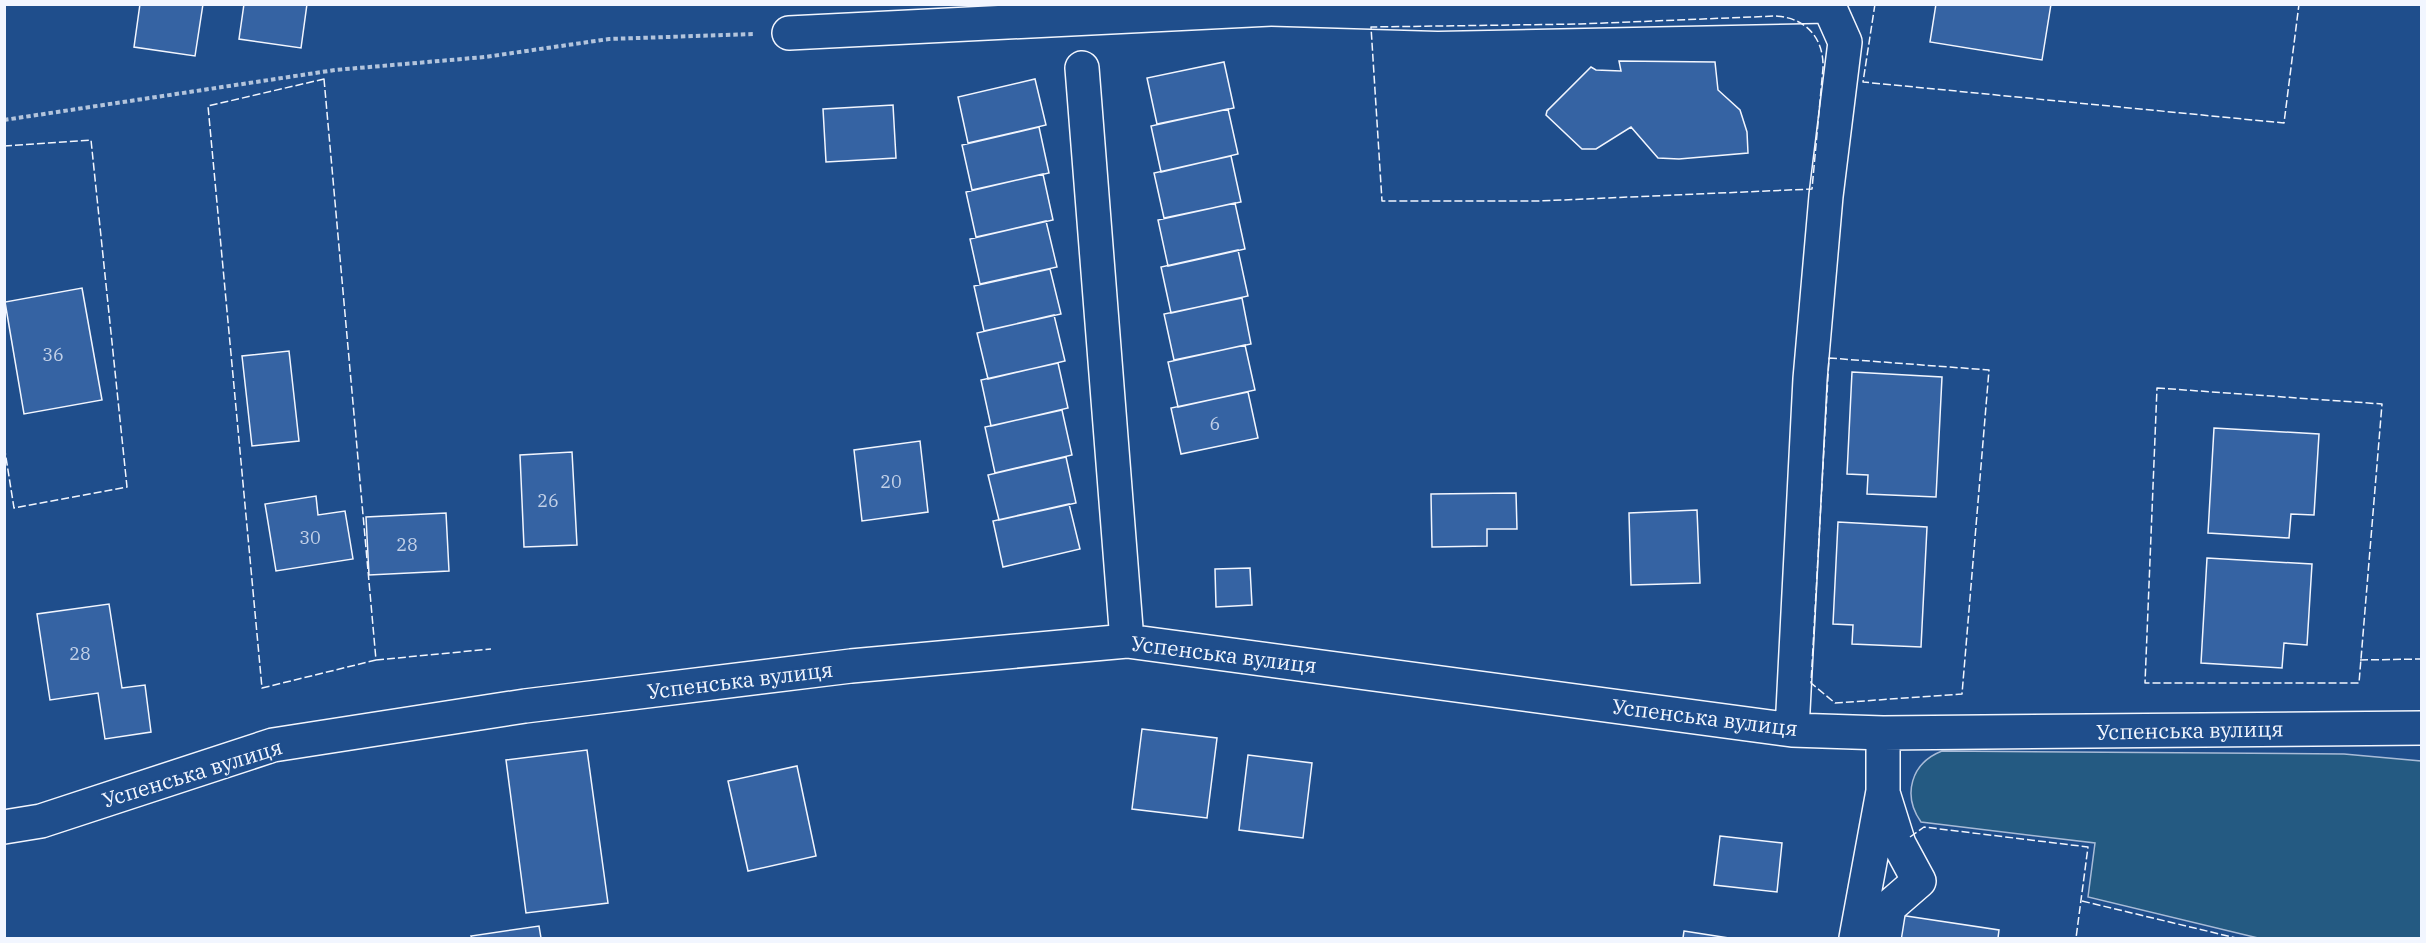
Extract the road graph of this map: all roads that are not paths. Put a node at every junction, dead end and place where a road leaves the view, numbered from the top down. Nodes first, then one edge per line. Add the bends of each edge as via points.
1 (1829, 5) edge
2 (1271, 7) edge
3 (892, 16) edge
4 (789, 33) road end
5 (1082, 68) dead end
6 (1127, 641) junction
7 (2421, 728) edge
8 (1792, 730) junction
9 (1883, 733) junction
10 (1883, 790) junction
11 (4, 827) edge
12 (1856, 939) edge
13 (1884, 939) edge

1 - 2 street via 1438,14
1 - 8 street via 1845,42 1810,379
2 - 3 street
3 - 4 street
5 - 6 street
6 - 8 street, Успенська вулиця
6 - 11 street, Успенська вулиця via 851,666 525,706 273,745 41,821
7 - 9 street, Успенська вулиця
8 - 9 street, Успенська вулиця
9 - 10 street
10 - 12 street
10 - 13 street via 1899,844 1919,881 1889,907

